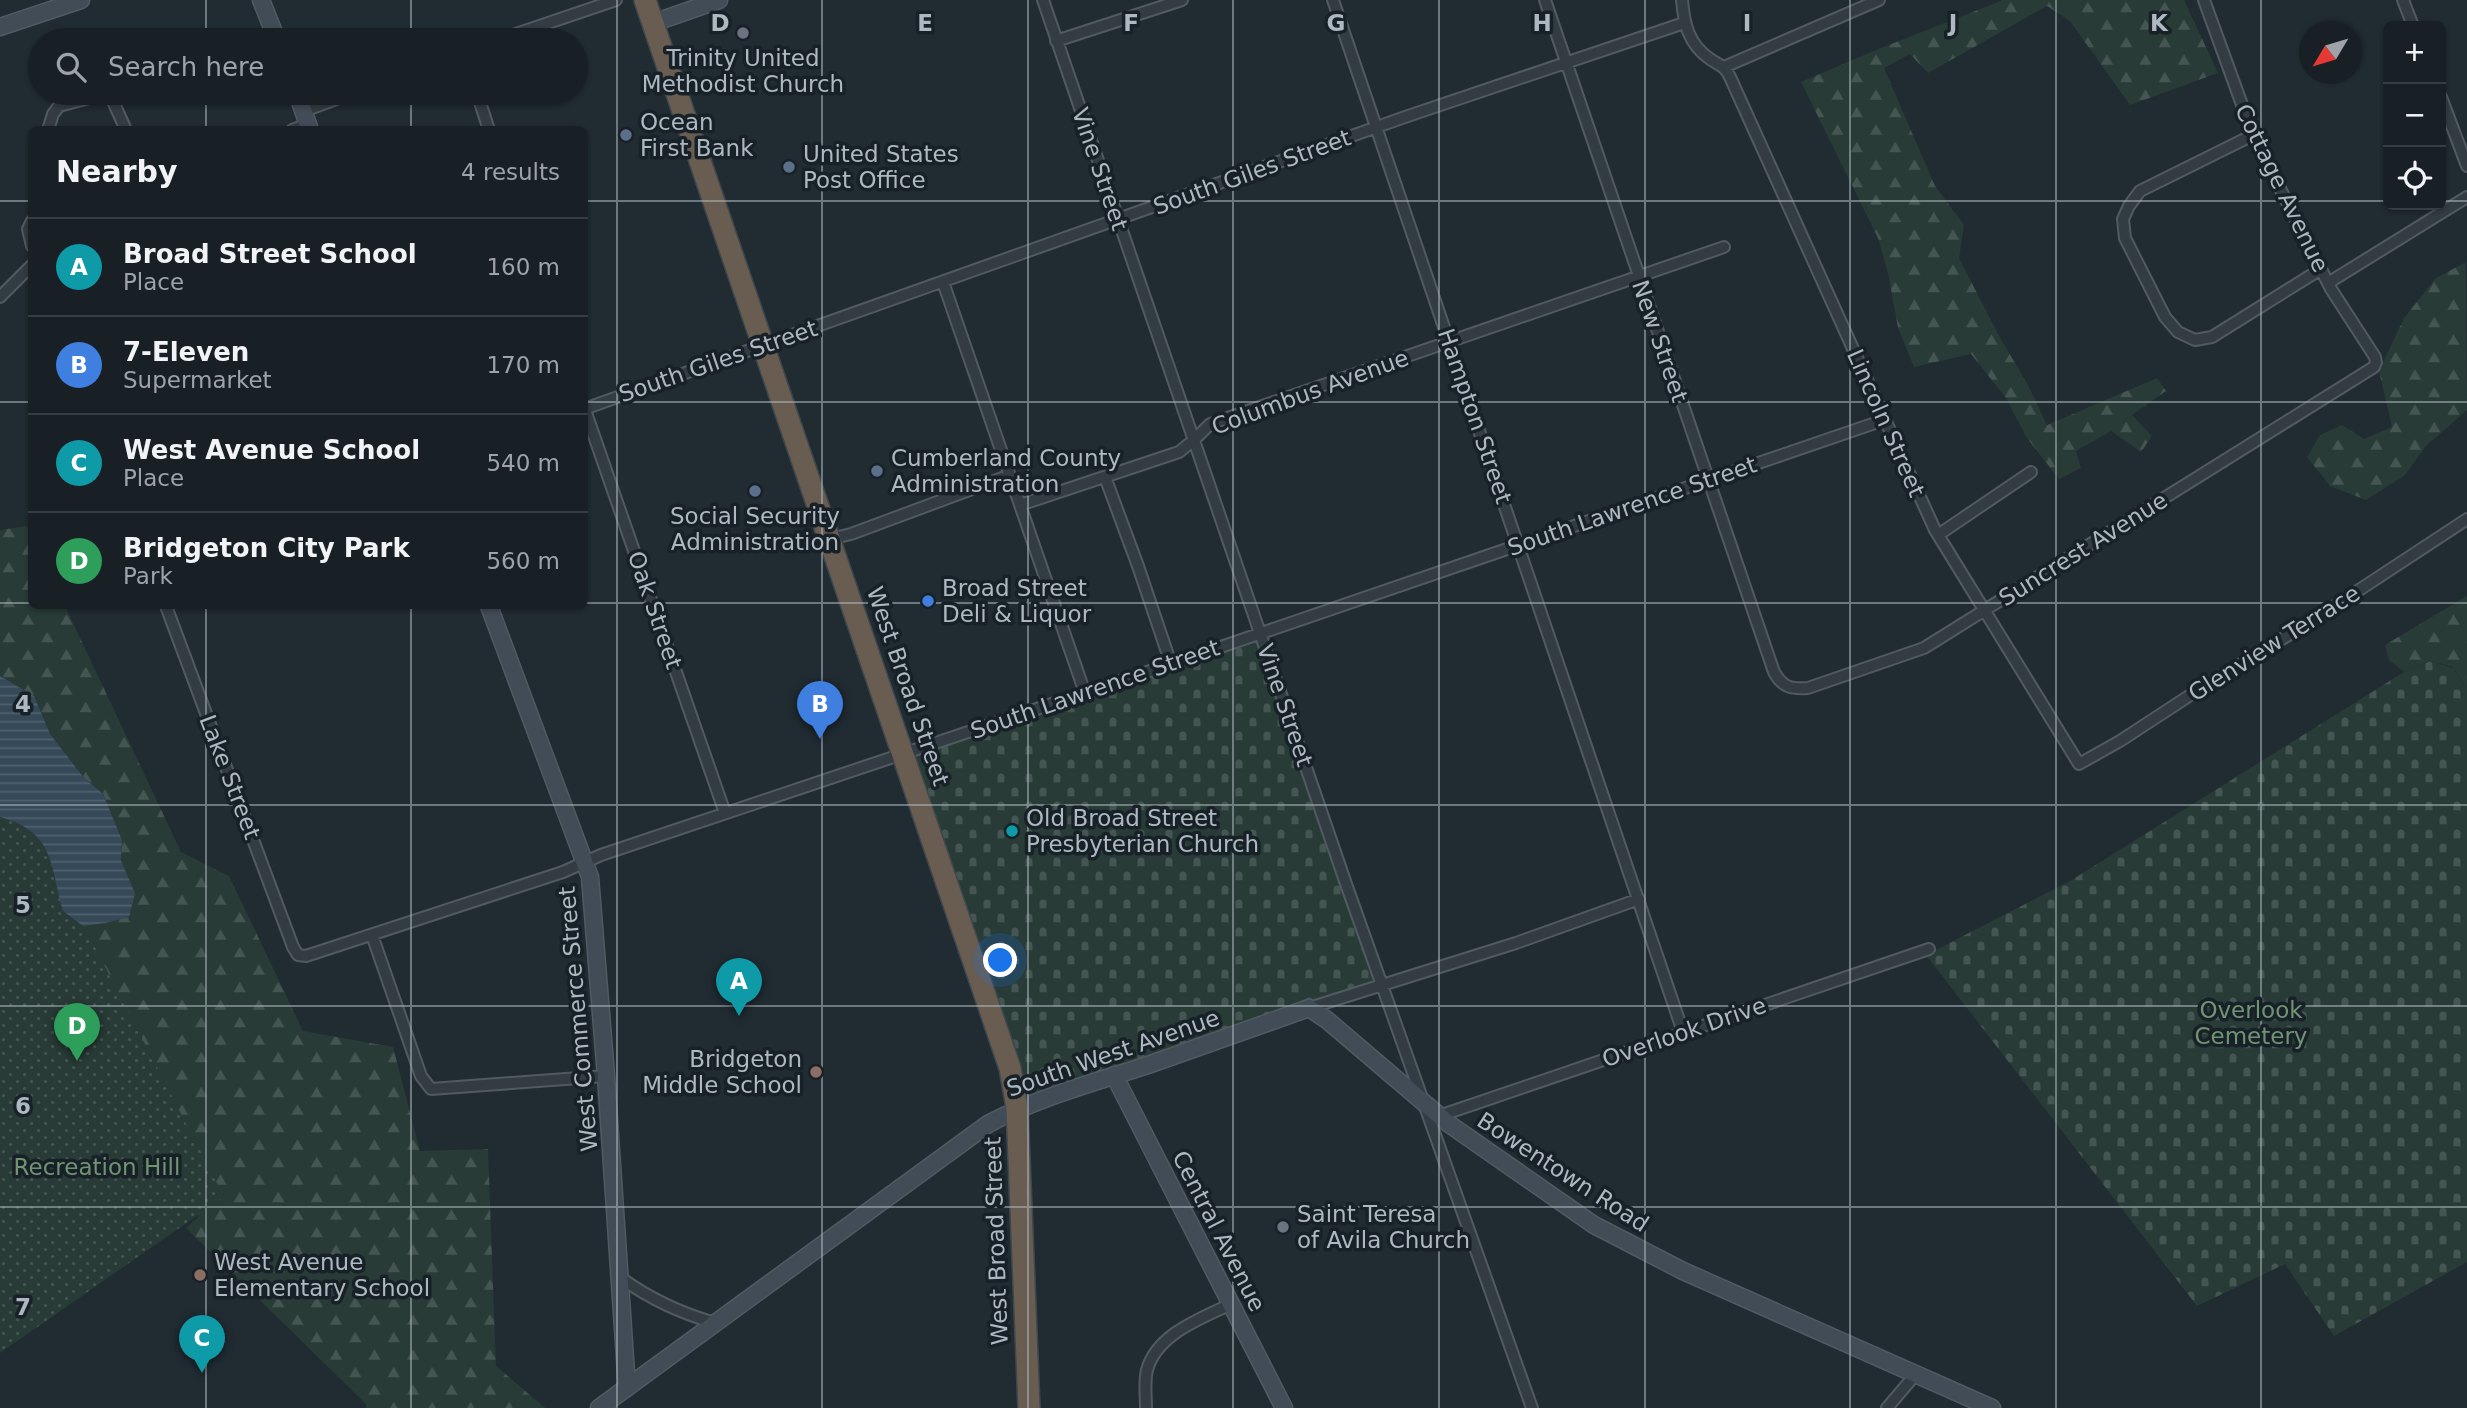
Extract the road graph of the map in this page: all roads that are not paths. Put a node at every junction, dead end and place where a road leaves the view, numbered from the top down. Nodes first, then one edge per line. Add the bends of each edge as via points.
1 (81, 0) edge
2 (261, 0) edge
3 (616, 0) edge
4 (645, 0) edge
5 (719, 0) edge
6 (1042, 0) edge
7 (1182, 0) edge
8 (1333, 0) edge
9 (1545, 0) edge
10 (1682, 0) edge
11 (1879, 0) edge
12 (2204, 0) edge
13 (2403, 0) edge
14 (2411, 21) edge
15 (653, 23) junction
16 (1684, 23) junction
17 (0, 27) edge
18 (272, 28) edge
19 (533, 28) edge
20 (1056, 41) junction
21 (1566, 63) junction
22 (1724, 67) junction
23 (63, 105) edge
24 (118, 105) edge
25 (333, 105) edge
26 (481, 105) edge
27 (2446, 110) edge
28 (307, 121) edge
29 (49, 126) edge
30 (125, 126) edge
31 (488, 126) edge
32 (1377, 127) junction
33 (2252, 135) junction
34 (2467, 166) edge
35 (2467, 197) edge
36 (1118, 219) junction
37 (1724, 247) dead end
38 (28, 269) edge
39 (2321, 270) junction
40 (1638, 277) junction
41 (943, 282) junction
42 (2328, 283) junction
43 (0, 297) edge
44 (1449, 343) junction
45 (763, 345) junction
46 (2374, 367) joint
47 (588, 407) edge
48 (588, 417) edge
49 (1884, 420) junction
50 (1194, 440) junction
51 (2031, 472) dead end
52 (1010, 475) junction
53 (1105, 477) junction
54 (1707, 480) junction
55 (1020, 505) junction
56 (2467, 519) edge
57 (1938, 534) junction
58 (830, 540) junction
59 (1518, 545) junction
60 (167, 609) edge
61 (490, 609) edge
62 (1984, 610) junction
63 (1261, 633) junction
64 (1171, 664) junction
65 (1778, 680) joint
66 (1085, 693) junction
67 (904, 754) junction
68 (2079, 764) joint
69 (725, 813) junction
70 (585, 862) junction
71 (1639, 899) junction
72 (372, 935) junction
73 (294, 949) joint
74 (1929, 949) dead end
75 (1382, 985) junction
76 (1309, 1008) junction
77 (1683, 1032) junction
78 (1114, 1075) junction
79 (606, 1076) junction
80 (1424, 1104) junction
81 (1017, 1108) junction
82 (1439, 1116) junction
83 (621, 1278) junction
84 (1231, 1304) junction
85 (715, 1323) junction
86 (1915, 1375) junction
87 (626, 1388) junction
88 (598, 1408) edge
89 (1029, 1408) edge
90 (1146, 1408) edge
91 (1284, 1408) edge
92 (1532, 1408) edge
93 (1887, 1408) edge
94 (1992, 1408) edge

1 - 17 main road
2 - 18 main road
3 - 19 street
4 - 15 highway, West Broad Street
5 - 15 main road
6 - 20 street, Vine Street
7 - 20 street
8 - 32 street, Hampton Street
9 - 21 street, New Street
10 - 16 street
11 - 22 street
12 - 33 street, Cottage Avenue
13 - 14 street
15 - 45 highway, West Broad Street
16 - 21 street, South Giles Street
16 - 22 street via 1690,38
20 - 36 street, Vine Street
21 - 32 street, South Giles Street
21 - 40 street, New Street
22 - 49 street, Lincoln Street
23 - 29 street
24 - 30 street
25 - 28 street
26 - 31 street
27 - 34 street
32 - 36 street, South Giles Street
32 - 44 street, Hampton Street
33 - 39 street, Cottage Avenue
33 - 39 street via 2140,191 2123,219 2130,250 2165,317 2178,332 2195,340 2212,337
35 - 42 street
36 - 41 street, South Giles Street
36 - 50 street, Vine Street
37 - 40 street, Columbus Avenue
38 - 43 street
39 - 42 street, Cottage Avenue
40 - 44 street, Columbus Avenue
40 - 54 street, New Street
41 - 45 street, South Giles Street
41 - 52 street
42 - 46 street, Cottage Avenue via 2375,357
44 - 50 street, Columbus Avenue via 1210,424
44 - 59 street, Hampton Street
45 - 47 street, South Giles Street
45 - 58 highway, West Broad Street
46 - 62 street, Suncrest Avenue
48 - 69 street, Oak Street
49 - 54 street, South Lawrence Street
49 - 57 street, Lincoln Street
50 - 53 street, Columbus Avenue via 1179,452
50 - 63 street, Vine Street
51 - 57 street
52 - 55 street
52 - 58 street
53 - 55 street, Columbus Avenue
53 - 64 street
54 - 59 street, South Lawrence Street
54 - 65 street, New Street
55 - 66 street
56 - 68 street, Glenview Terrace
57 - 62 street, Lincoln Street
58 - 67 highway, West Broad Street
59 - 63 street, South Lawrence Street
59 - 71 street, Hampton Street
60 - 73 street, Lake Street
61 - 70 main road, West Commerce Street
62 - 65 street, Suncrest Avenue via 1924,648 1887,662 1808,688 1788,688
62 - 68 street, Lincoln Street
63 - 64 street, South Lawrence Street
63 - 75 street, Vine Street
64 - 66 street, South Lawrence Street
66 - 67 street, South Lawrence Street
67 - 69 street, South Lawrence Street
67 - 81 highway, West Broad Street via 1003,1044
69 - 70 street, South Lawrence Street
70 - 72 street, South Lawrence Street
70 - 79 main road, West Commerce Street via 590,877
71 - 75 street, South West Avenue
71 - 77 street, Hampton Street
72 - 73 street, South Lawrence Street via 306,957
72 - 79 street via 427,1087
74 - 77 street, Overlook Drive
75 - 76 street, South West Avenue
75 - 80 street, Vine Street
76 - 78 main road, South West Avenue
76 - 80 main road, Bowentown Road
77 - 82 street, Overlook Drive
78 - 81 main road, South West Avenue
78 - 84 main road, Central Avenue
79 - 83 main road, West Commerce Street
80 - 82 main road, Bowentown Road
80 - 92 street, Vine Street
81 - 85 main road, South West Avenue via 988,1124
81 - 89 highway, West Broad Street
82 - 86 main road, Bowentown Road via 1594,1225 1680,1270
83 - 85 street via 658,1302
83 - 87 main road, West Commerce Street
84 - 90 street via 1178,1331 1152,1357 1146,1372
84 - 91 main road, Central Avenue
85 - 87 main road, South West Avenue
86 - 93 street
86 - 94 main road, Bowentown Road
87 - 88 main road, South West Avenue

